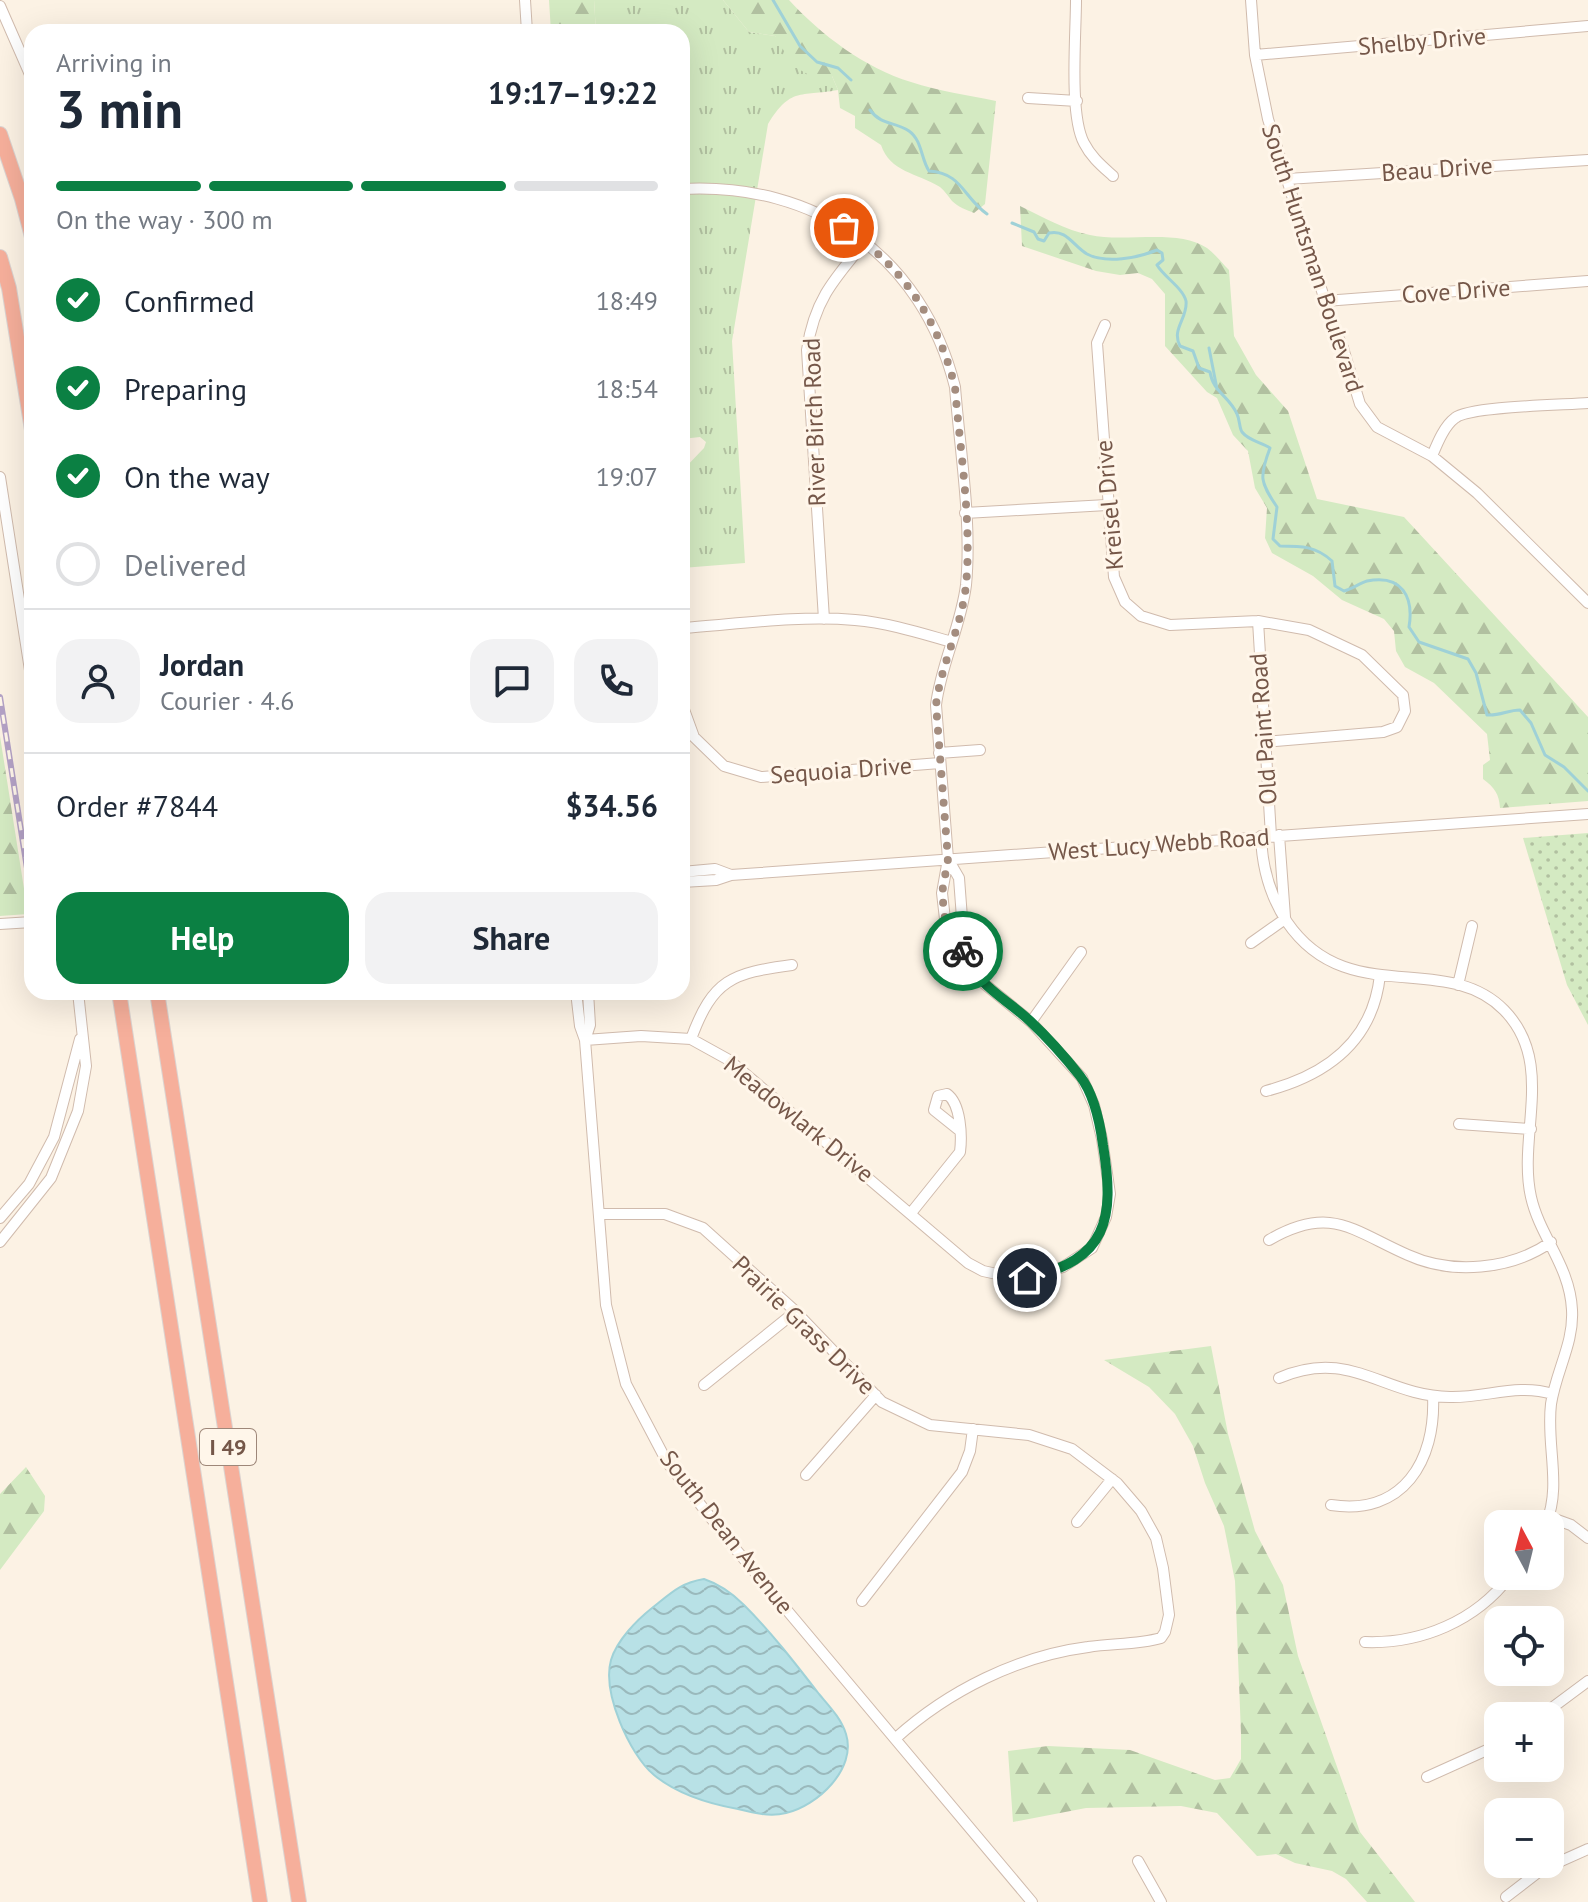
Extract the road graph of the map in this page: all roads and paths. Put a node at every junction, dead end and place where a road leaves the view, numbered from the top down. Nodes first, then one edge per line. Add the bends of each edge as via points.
1 (525, 0) edge
2 (1076, 0) edge
3 (1251, 0) edge
4 (0, 6) edge
5 (526, 24) edge
6 (1588, 26) edge
7 (1255, 55) junction
8 (24, 61) edge
9 (1028, 98) dead end
10 (1077, 101) junction
11 (0, 134) edge
12 (1588, 160) edge
13 (1113, 176) dead end
14 (1287, 179) junction
15 (690, 189) edge
16 (24, 207) edge
17 (865, 242) junction
18 (0, 257) edge
19 (1588, 281) edge
20 (1325, 301) junction
21 (1105, 325) dead end
22 (24, 381) edge
23 (1588, 403) edge
24 (1432, 456) junction
25 (0, 477) edge
26 (1107, 505) junction
27 (965, 513) junction
28 (1587, 599) edge
29 (824, 619) junction
30 (1258, 621) junction
31 (690, 627) edge
32 (24, 632) edge
33 (952, 642) junction
34 (690, 726) edge
35 (1264, 742) junction
36 (980, 750) dead end
37 (939, 758) junction
38 (1588, 814) edge
39 (1270, 836) junction
40 (948, 859) junction
41 (690, 871) edge
42 (731, 875) junction
43 (690, 882) edge
44 (1285, 919) junction
45 (24, 922) edge
46 (0, 924) edge
47 (1472, 926) dead end
48 (953, 928) junction
49 (1251, 943) dead end
50 (1081, 952) dead end
51 (792, 965) dead end
52 (1380, 975) junction
53 (1458, 985) junction
54 (79, 1000) edge
55 (120, 1000) edge
56 (158, 1000) edge
57 (577, 1000) edge
58 (588, 1000) edge
59 (1031, 1022) junction
60 (83, 1025) junction
61 (691, 1039) junction
62 (585, 1040) junction
63 (1266, 1091) dead end
64 (1459, 1124) dead end
65 (1531, 1129) junction
66 (959, 1130) dead end
67 (911, 1213) junction
68 (599, 1214) junction
69 (0, 1218) edge
70 (1269, 1240) dead end
71 (0, 1242) edge
72 (1551, 1242) junction
73 (795, 1312) junction
74 (1279, 1378) dead end
75 (704, 1385) dead end
76 (1553, 1394) junction
77 (876, 1395) junction
78 (1433, 1396) junction
79 (973, 1429) junction
80 (806, 1475) dead end
81 (1112, 1479) junction
82 (1331, 1505) dead end
83 (1549, 1510) edge
84 (1077, 1522) dead end
85 (1564, 1524) edge
86 (1588, 1538) edge
87 (1496, 1590) edge
88 (862, 1601) dead end
89 (1365, 1642) dead end
90 (1588, 1681) edge
91 (1560, 1702) edge
92 (896, 1738) junction
93 (1484, 1751) edge
94 (1427, 1777) dead end
95 (1588, 1849) edge
96 (1138, 1861) dead end
97 (1506, 1897) dead end
98 (260, 1902) edge
99 (299, 1902) edge
100 (1032, 1902) edge
101 (1161, 1902) edge

1 - 5 street
2 - 10 street
3 - 7 street, South Huntsman Boulevard
4 - 8 street
6 - 7 street, Shelby Drive
7 - 14 street, South Huntsman Boulevard
9 - 10 street
10 - 13 street via 1082,141
11 - 16 highway
12 - 14 street, Beau Drive
14 - 20 street, South Huntsman Boulevard
15 - 17 street via 765,194 822,214
17 - 27 street via 909,285 948,361 955,387
17 - 29 street, River Birch Road via 820,303 807,350
18 - 22 highway
19 - 20 street, Cove Drive
20 - 24 street, South Huntsman Boulevard via 1368,415 1377,427
21 - 26 street, Kreisel Drive via 1097,343
23 - 24 street via 1467,413 1455,418
24 - 28 street, South Huntsman Boulevard
25 - 32 street
26 - 27 street
26 - 30 street, Kreisel Drive via 1114,577 1125,602 1141,616 1170,625
27 - 33 street via 966,586
29 - 31 street
29 - 33 street via 897,626
30 - 35 street, Old Paint Road
30 - 35 street, Kreisel Drive via 1309,630 1362,655 1406,703 1397,727 1383,732
33 - 37 street via 936,705
34 - 37 street, Sequoia Drive via 694,737 724,766 761,777
35 - 39 street, Old Paint Road
36 - 37 street, Sequoia Drive
37 - 40 street
38 - 39 street, West Lucy Webb Road
39 - 40 street, West Lucy Webb Road
39 - 44 street, Old Paint Road
39 - 44 street, Old Paint Road via 1269,884
40 - 42 street, West Lucy Webb Road
40 - 48 street, Meadowlark Drive via 942,893 945,919
40 - 48 street via 959,878 962,918
41 - 42 street, West Lucy Webb Road via 715,869
42 - 43 street, West Lucy Webb Road
44 - 49 street
44 - 52 street, Old Paint Road via 1324,958
45 - 46 street
47 - 53 street
48 - 59 street, Meadowlark Drive via 976,977
50 - 59 street
51 - 61 street via 749,970 725,983 701,1011
52 - 53 street, Old Paint Road
52 - 63 street via 1369,1019 1347,1048 1304,1079
53 - 65 street, Old Paint Road via 1494,1001 1522,1036 1532,1070
54 - 60 street
55 - 98 highway, I 49
56 - 99 highway, I 49
57 - 62 street, South Dean Avenue
58 - 62 street, South Dean Avenue
59 - 67 street, Meadowlark Drive via 1082,1078 1094,1105 1110,1194 1092,1248 1045,1274 1006,1276 968,1263
60 - 69 street via 54,1137 29,1184
60 - 71 street via 86,1066 78,1111 51,1178
61 - 62 street, Meadowlark Drive
61 - 67 street, Meadowlark Drive via 729,1060
62 - 68 street, South Dean Avenue
64 - 65 street
65 - 72 street, Old Paint Road via 1531,1198
66 - 67 street via 960,1152
68 - 73 street, Prairie Grass Drive via 665,1214 687,1220 703,1228
68 - 92 street, South Dean Avenue via 606,1305 626,1384 667,1462
70 - 72 street via 1308,1224 1336,1224 1365,1232 1422,1261 1458,1267 1524,1256
72 - 76 street, Old Paint Road via 1568,1281 1572,1314 1568,1349
73 - 75 street
73 - 77 street, Prairie Grass Drive
74 - 78 street via 1306,1369 1340,1367
76 - 78 street via 1518,1388 1471,1397
76 - 83 street, Old Paint Road via 1554,1486
77 - 79 street, Prairie Grass Drive via 930,1425
77 - 80 street
78 - 82 street via 1435,1420 1428,1449 1406,1482 1372,1504
79 - 81 street, Prairie Grass Drive via 1029,1435 1072,1449
79 - 88 street via 962,1472
81 - 84 street
81 - 92 street, Prairie Grass Drive via 1141,1511 1156,1538 1169,1615 1161,1638 1086,1647 1010,1668 925,1712
85 - 86 street, Old Paint Road
87 - 89 street via 1477,1609 1434,1632 1396,1642
90 - 91 street
92 - 100 street, South Dean Avenue
93 - 94 street
95 - 97 street via 1541,1870
96 - 101 street

